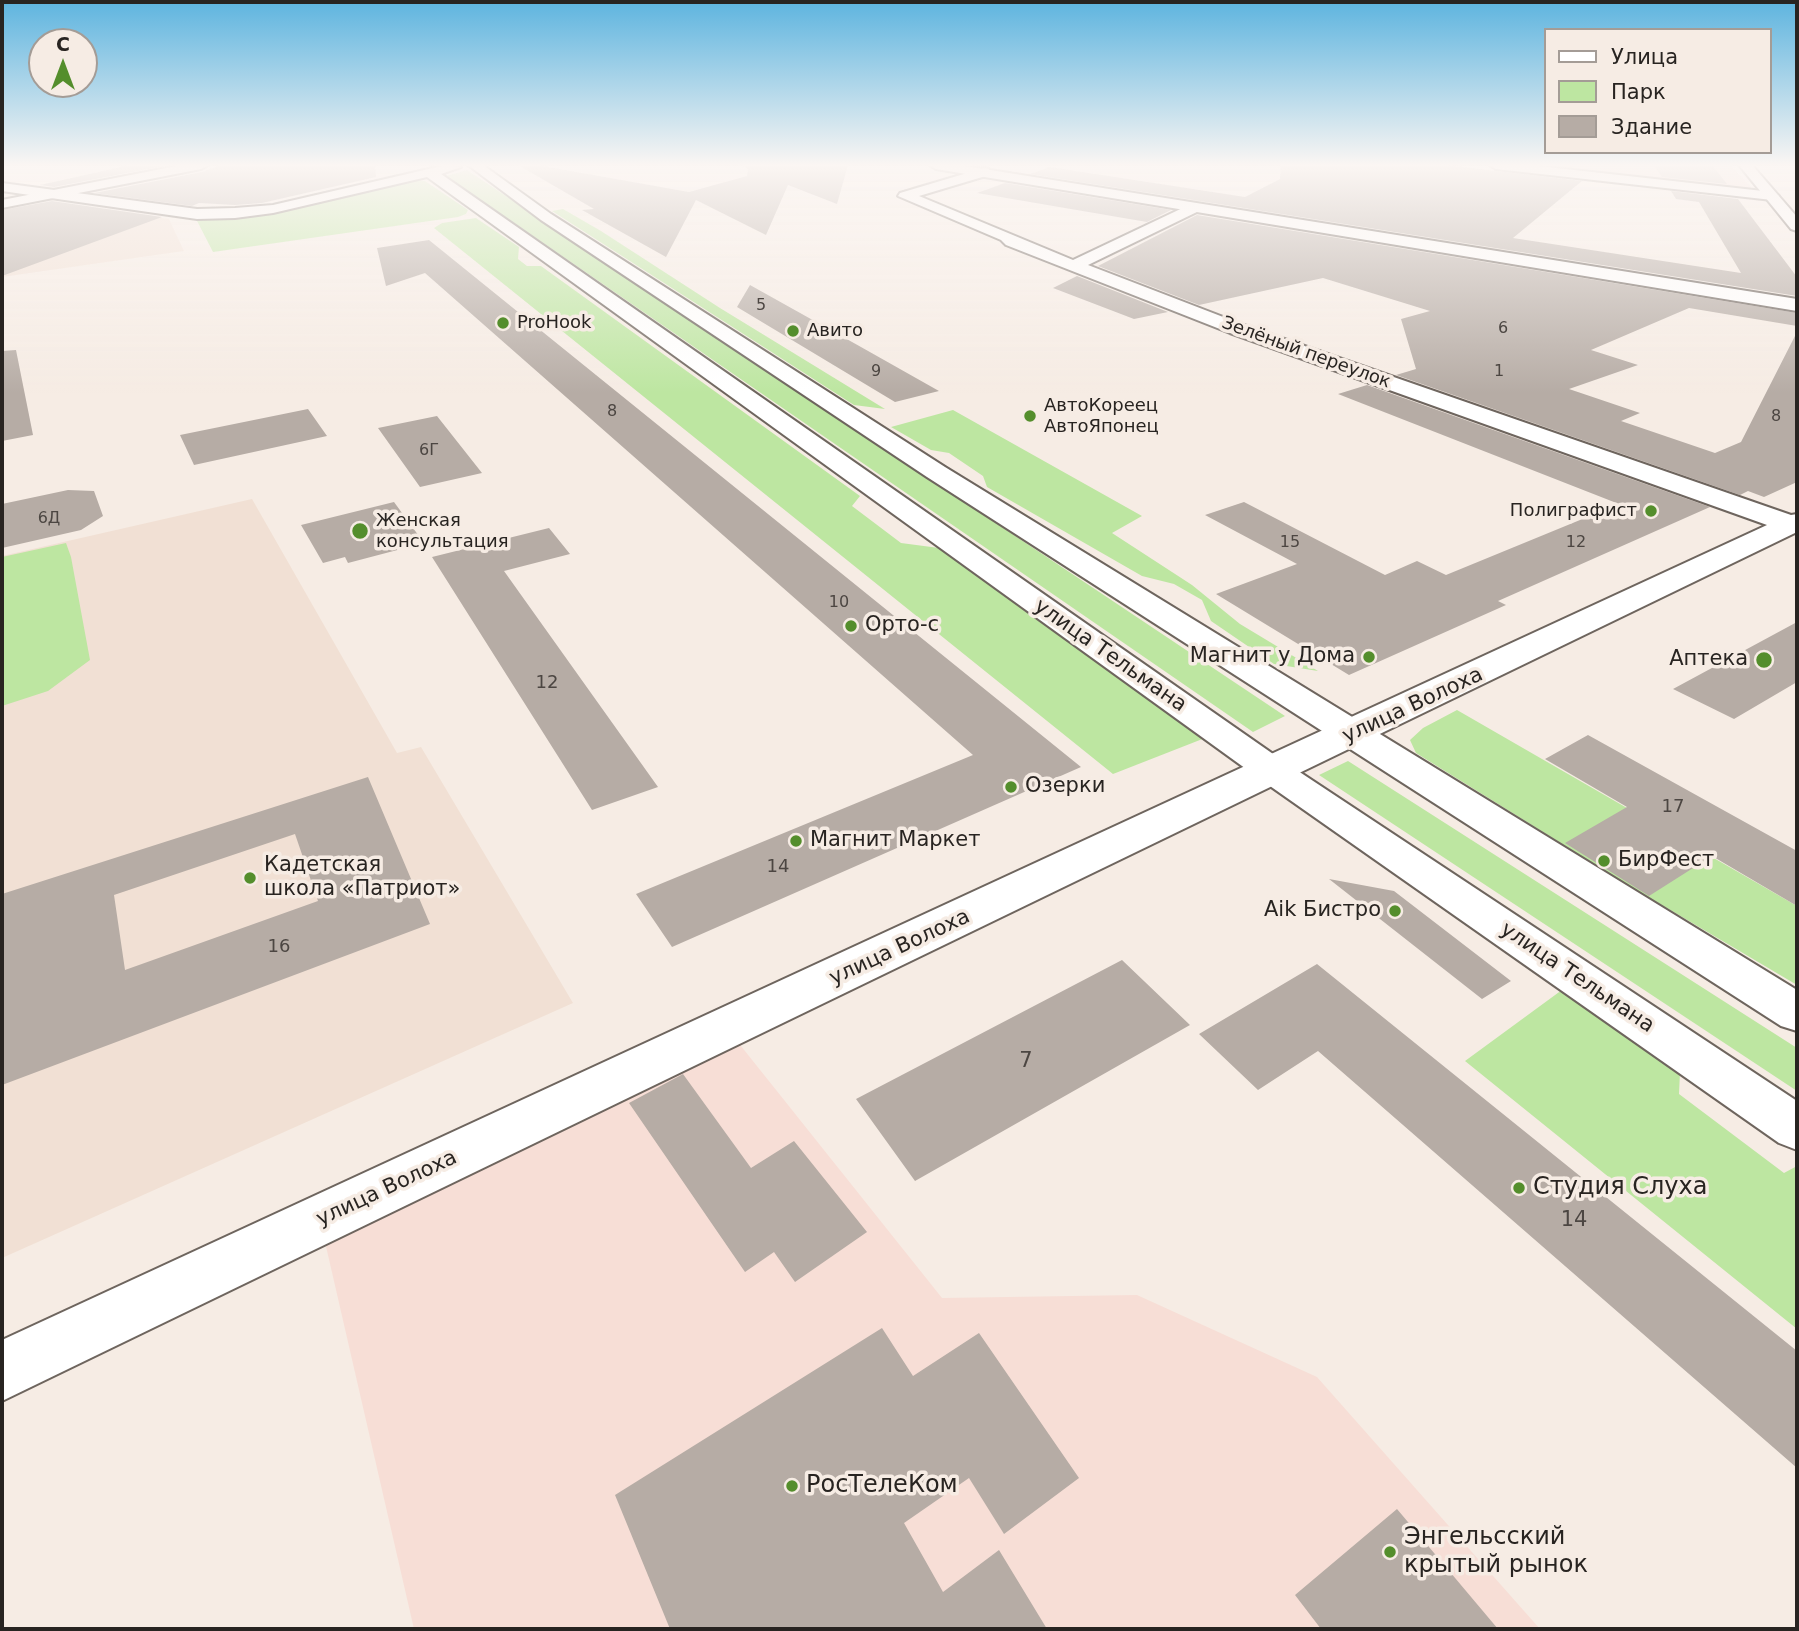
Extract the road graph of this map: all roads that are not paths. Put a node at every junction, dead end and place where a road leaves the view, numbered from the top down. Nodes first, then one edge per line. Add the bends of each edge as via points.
1 (526, 241) edge
2 (583, 241) edge
3 (1016, 241) edge
4 (1125, 241) edge
5 (1405, 241) edge
6 (1075, 265) junction
7 (1797, 305) edge
8 (1795, 524) edge
9 (1351, 734) junction
10 (1273, 771) junction
11 (1797, 1013) edge
12 (1797, 1128) edge
13 (2, 1371) edge

1 - 10 main road, улица Тельмана
2 - 9 main road via 936,472
3 - 6 main road, Зелёный переулок
4 - 6 main road
5 - 7 main road
6 - 8 main road, Зелёный переулок via 1250,334
8 - 9 main road, улица Волоха
9 - 10 main road, улица Волоха
9 - 11 main road
10 - 12 main road, улица Тельмана
10 - 13 main road, улица Волоха

